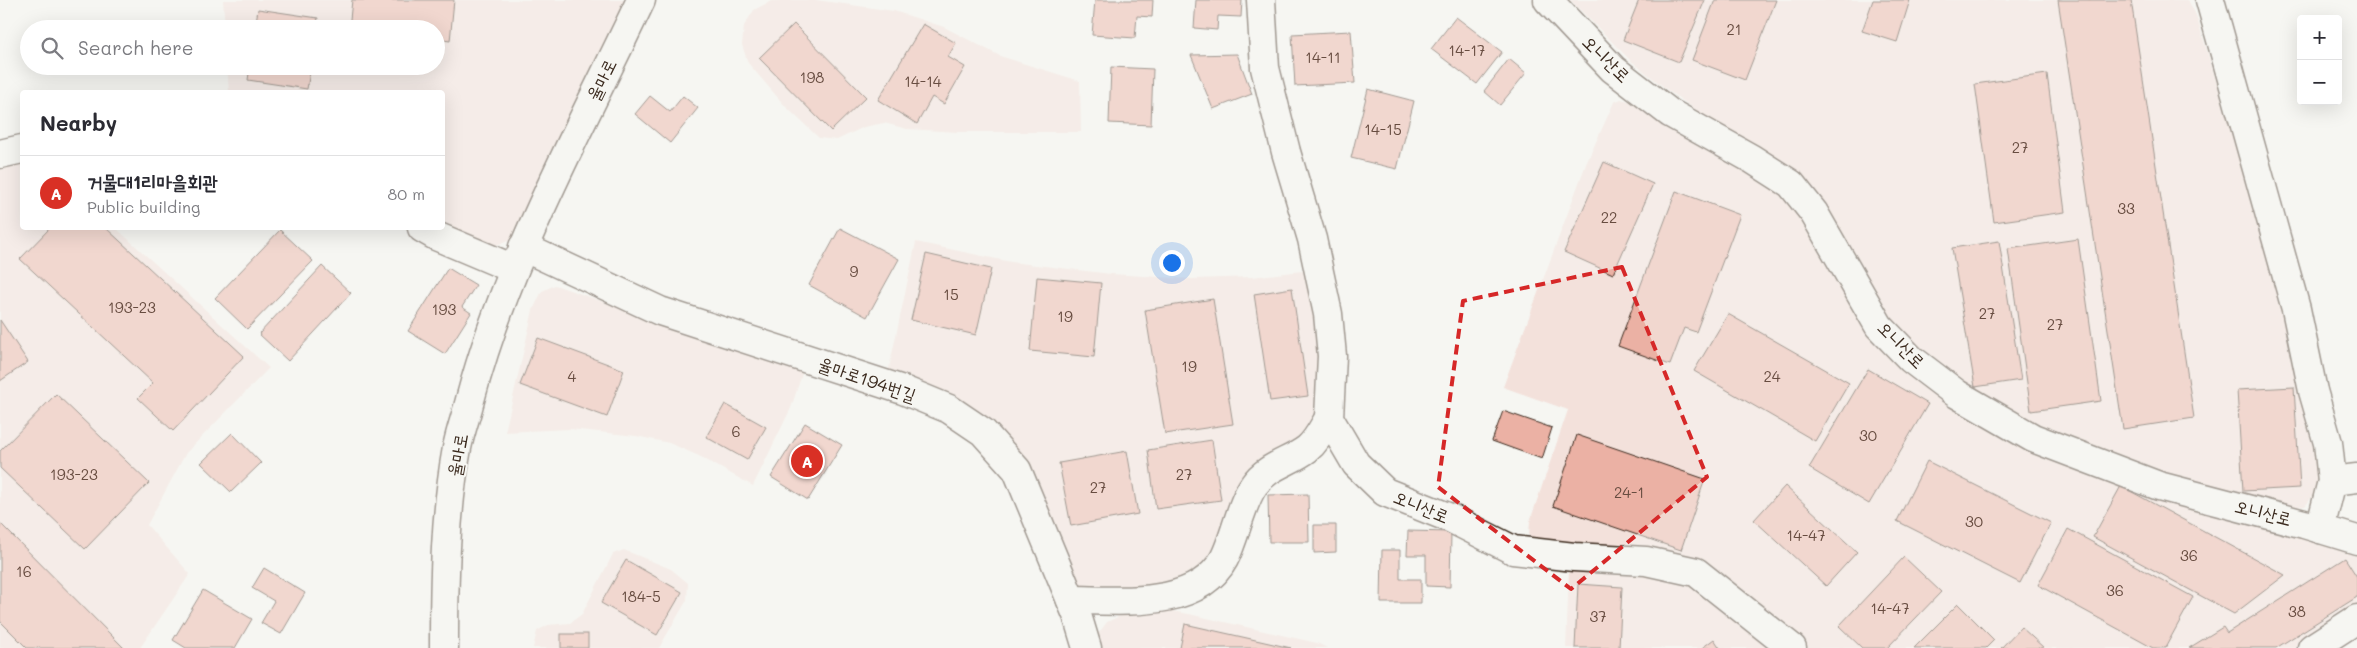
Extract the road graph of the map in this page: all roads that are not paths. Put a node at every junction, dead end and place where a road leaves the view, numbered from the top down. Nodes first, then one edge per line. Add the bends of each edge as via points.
1 (640, 0) edge
2 (1261, 0) edge
3 (1548, 0) edge
4 (2210, 0) edge
5 (20, 149) edge
6 (0, 154) edge
7 (426, 230) edge
8 (518, 258) junction
9 (1329, 418) junction
10 (2344, 479) edge
11 (2320, 528) junction
12 (2357, 540) edge
13 (1071, 600) junction
14 (2357, 619) edge
15 (444, 648) edge
16 (1087, 648) edge
17 (1792, 648) edge
18 (2312, 648) edge

1 - 8 street, 율마로
2 - 9 street via 1265,68 1312,239 1328,314 1332,356
3 - 11 street, 오니산로 via 1613,70 1670,113 1791,184 1814,213 1879,326 1911,359 1957,394 2033,438 2159,486
4 - 10 street via 2296,309 2313,391 2328,443
5 - 6 street
7 - 8 street via 436,236
8 - 13 street, 율마로194번길 via 660,312 903,390 949,410 983,432 1016,470
8 - 15 street, 율마로 via 477,374 457,448 448,518
9 - 13 street via 1307,449 1273,467 1254,485 1224,559 1207,581 1177,594 1141,599
9 - 17 street, 오니산로 via 1356,464 1385,492 1450,518 1513,550 1646,561 1696,572
10 - 11 street
11 - 12 street, 오니산로
13 - 16 street, 율마로194번길
14 - 18 street

